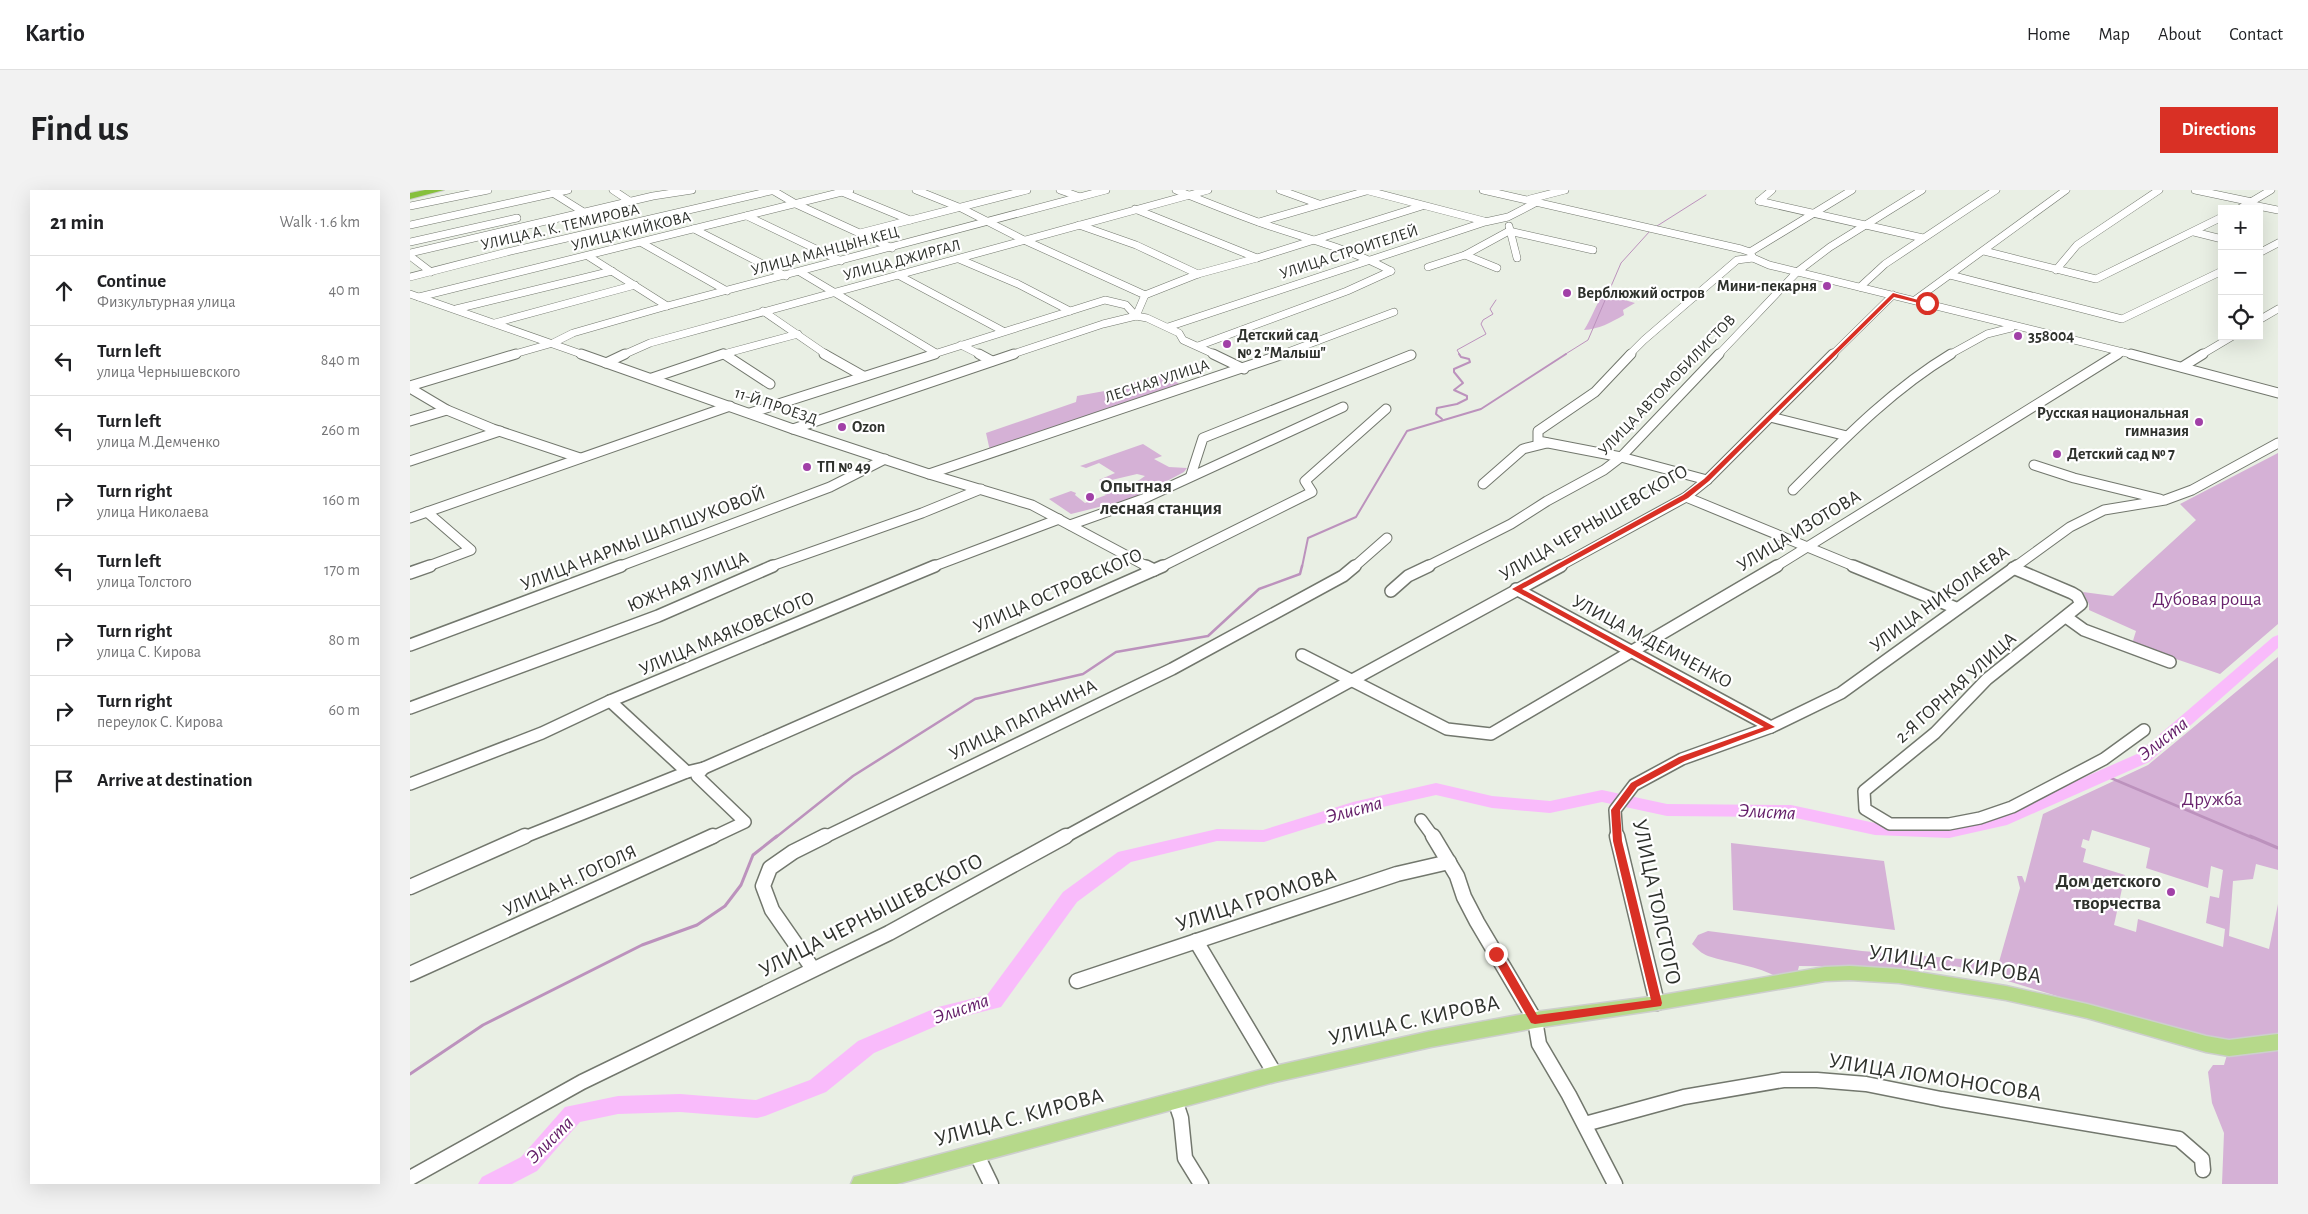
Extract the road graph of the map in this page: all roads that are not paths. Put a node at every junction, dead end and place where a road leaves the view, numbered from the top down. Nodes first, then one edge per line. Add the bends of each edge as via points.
1 (439, 190) edge
2 (488, 190) edge
3 (568, 190) edge
4 (613, 190) edge
5 (692, 190) edge
6 (773, 190) edge
7 (850, 190) edge
8 (916, 190) edge
9 (988, 190) edge
10 (1027, 190) edge
11 (1060, 190) edge
12 (1106, 190) edge
13 (1176, 190) edge
14 (1208, 190) edge
15 (1280, 190) edge
16 (1367, 190) edge
17 (1483, 190) edge
18 (1565, 190) edge
19 (1772, 190) edge
20 (1852, 190) edge
21 (1922, 190) edge
22 (1996, 190) edge
23 (2055, 190) edge
24 (2159, 190) edge
25 (2195, 190) edge
26 (2271, 190) edge
27 (2065, 191) edge
28 (842, 192) junction
29 (553, 193) junction
30 (1189, 195) junction
31 (410, 196) edge
32 (1004, 196) junction
33 (1080, 197) junction
34 (1527, 200) junction
35 (631, 202) junction
36 (1537, 202) junction
37 (2250, 203) junction
38 (796, 204) junction
39 (1319, 204) junction
40 (2246, 205) edge
41 (410, 206) edge
42 (496, 206) junction
43 (1422, 206) junction
44 (960, 208) junction
45 (1135, 210) junction
46 (2278, 210) edge
47 (585, 213) junction
48 (1810, 214) junction
49 (747, 216) junction
50 (1508, 217) junction
51 (517, 218) junction
52 (910, 220) junction
53 (2218, 220) edge
54 (990, 222) junction
55 (1259, 222) junction
56 (1485, 222) junction
57 (528, 224) junction
58 (410, 225) edge
59 (1079, 225) junction
60 (1865, 225) junction
61 (694, 230) junction
62 (1509, 231) junction
63 (2194, 232) junction
64 (860, 234) junction
65 (1924, 238) junction
66 (2218, 238) edge
67 (1316, 239) junction
68 (1024, 240) junction
69 (410, 242) edge
70 (2278, 242) edge
71 (642, 243) junction
72 (892, 248) junction
73 (2263, 249) edge
74 (1593, 250) dead end
75 (1984, 251) junction
76 (2278, 252) edge
77 (410, 255) edge
78 (1466, 255) junction
79 (1751, 255) junction
80 (588, 256) junction
81 (1257, 258) junction
82 (1516, 258) dead end
83 (958, 259) junction
84 (1370, 260) junction
85 (841, 261) junction
86 (1428, 267) dead end
87 (1496, 268) dead end
88 (2056, 270) junction
89 (431, 272) junction
90 (612, 272) junction
91 (800, 272) junction
92 (1797, 272) junction
93 (2218, 273) edge
94 (1198, 274) junction
95 (898, 275) junction
96 (1950, 275) junction
97 (786, 276) junction
98 (410, 277) edge
99 (635, 285) junction
100 (1860, 287) junction
101 (727, 291) junction
102 (834, 293) junction
103 (410, 294) edge
104 (1656, 294) dead end
105 (1145, 295) junction
106 (1893, 295) junction
107 (419, 297) junction
108 (1694, 297) junction
109 (1915, 300) junction
110 (667, 306) junction
111 (2278, 309) edge
112 (456, 310) junction
113 (1070, 311) junction
114 (763, 312) junction
115 (1394, 312) dead end
116 (1136, 316) junction
117 (2263, 318) edge
118 (495, 323) junction
119 (1996, 324) junction
120 (1168, 327) junction
121 (1003, 331) junction
122 (798, 334) junction
123 (2226, 340) edge
124 (553, 343) junction
125 (961, 345) junction
126 (1198, 346) junction
127 (2122, 352) junction
128 (936, 353) junction
129 (724, 354) junction
130 (1411, 355) dead end
131 (992, 361) junction
132 (606, 362) junction
133 (2182, 367) junction
134 (1244, 368) junction
135 (863, 376) junction
136 (652, 378) junction
137 (770, 384) dead end
138 (410, 387) edge
139 (2278, 393) edge
140 (730, 406) junction
141 (1343, 407) dead end
142 (1386, 409) dead end
143 (447, 410) junction
144 (750, 413) junction
145 (1770, 417) junction
146 (410, 421) edge
147 (793, 429) junction
148 (500, 431) junction
149 (1847, 436) junction
150 (1543, 442) junction
151 (2278, 443) edge
152 (1621, 457) junction
153 (580, 458) junction
154 (885, 459) junction
155 (410, 461) edge
156 (2034, 465) dead end
157 (929, 474) junction
158 (1191, 475) junction
159 (1707, 480) junction
160 (1483, 484) dead end
161 (981, 489) junction
162 (1792, 490) dead end
163 (1686, 497) junction
164 (2165, 500) junction
165 (427, 512) junction
166 (410, 518) edge
167 (1059, 519) junction
168 (1070, 525) junction
169 (1387, 538) dead end
170 (1807, 548) junction
171 (2014, 568) junction
172 (1154, 570) junction
173 (410, 573) edge
174 (1516, 589) junction
175 (1391, 591) dead end
176 (1956, 608) junction
177 (2066, 617) junction
178 (410, 645) edge
179 (1633, 652) junction
180 (1302, 655) dead end
181 (2170, 662) dead end
182 (1348, 680) junction
183 (610, 701) junction
184 (410, 708) edge
185 (1771, 727) junction
186 (2144, 730) dead end
187 (704, 768) junction
188 (687, 772) junction
189 (410, 784) edge
190 (1627, 794) joint
191 (1876, 817) joint
192 (1421, 820) dead end
193 (1450, 862) junction
194 (410, 887) edge
195 (1196, 941) junction
196 (813, 970) junction
197 (410, 974) edge
198 (1077, 981) dead end
199 (1657, 1003) junction
200 (1535, 1020) junction
201 (2278, 1042) edge
202 (1275, 1074) junction
203 (1175, 1100) junction
204 (1585, 1124) junction
205 (976, 1153) junction
206 (2203, 1170) dead end
207 (410, 1178) edge
208 (862, 1184) edge
209 (991, 1184) edge
210 (1201, 1184) edge
211 (1616, 1184) edge

1 - 31 highway
2 - 41 street
3 - 29 street
4 - 35 street
5 - 35 street
6 - 38 street
6 - 89 street, УЛИЦА А. К. ТЕМИРОВА
7 - 28 street, УЛИЦА КИЙКОВА
8 - 44 street
9 - 32 street
10 - 32 street
11 - 33 street
12 - 33 street, УЛИЦА МАНЦЫН КЕЦ
13 - 30 street
14 - 30 street, УЛИЦА ДЖИРГАЛ
15 - 39 street
16 - 39 street
16 - 43 street
17 - 34 street
18 - 34 street
19 - 48 street via 1759,201
20 - 48 street
21 - 60 street, УЛИЦА АВТОМОБИЛИСТОВ
22 - 65 street
23 - 27 street
24 - 88 street via 2077,245
25 - 37 street
26 - 37 street
27 - 75 street
28 - 38 street, УЛИЦА КИЙКОВА
28 - 52 street
29 - 42 street
29 - 47 street
30 - 45 street, УЛИЦА ДЖИРГАЛ
30 - 55 street
32 - 44 street
33 - 54 street, УЛИЦА МАНЦЫН КЕЦ
34 - 36 street
35 - 47 street
36 - 50 street, УЛИЦА СТРОИТЕЛЕЙ
36 - 79 street
37 - 40 street
37 - 46 street
38 - 49 street, УЛИЦА КИЙКОВА
38 - 64 street
39 - 55 street
42 - 51 street
42 - 58 street
43 - 56 street
43 - 67 street
44 - 52 street
44 - 54 street
45 - 59 street, УЛИЦА ДЖИРГАЛ
45 - 81 street
47 - 57 street
48 - 60 street
48 - 79 street
49 - 61 street, УЛИЦА КИЙКОВА
49 - 85 street
50 - 56 street, УЛИЦА СТРОИТЕЛЕЙ
50 - 62 street
51 - 57 street
51 - 69 street
52 - 64 street
53 - 63 street
54 - 68 street
54 - 72 street, УЛИЦА МАНЦЫН КЕЦ
55 - 67 street
56 - 84 street, УЛИЦА СТРОИТЕЛЕЙ
57 - 77 street
59 - 68 street, УЛИЦА ДЖИРГАЛ
59 - 94 street via 1136,245
60 - 65 street
60 - 92 street, УЛИЦА АВТОМОБИЛИСТОВ
61 - 71 street, УЛИЦА КИЙКОВА
61 - 97 street
62 - 74 street
62 - 78 street
62 - 82 street
63 - 66 street
63 - 88 street via 2096,279
64 - 72 street
65 - 100 street via 1885,264
67 - 81 street
67 - 84 street
68 - 83 street, УЛИЦА ДЖИРГАЛ
68 - 105 street
70 - 73 street
71 - 80 street, УЛИЦА КИЙКОВА
71 - 101 street
72 - 85 street, УЛИЦА МАНЦЫН КЕЦ
73 - 76 street
75 - 88 street
75 - 96 street
77 - 89 street
78 - 86 street
78 - 87 street
79 - 92 street via 1769,265
79 - 108 street via 1737,260
80 - 90 street
80 - 107 street, УЛИЦА КИЙКОВА
81 - 94 street
83 - 95 street, УЛИЦА ДЖИРГАЛ
83 - 113 street via 1018,284
84 - 120 street, УЛИЦА СТРОИТЕЛЕЙ
84 - 126 street, ЛЕСНАЯ УЛИЦА via 1391,271 1347,291
85 - 91 street, УЛИЦА МАНЦЫН КЕЦ
89 - 98 street, УЛИЦА А. К. ТЕМИРОВА
90 - 99 street
90 - 112 street
91 - 97 street, УЛИЦА МАНЦЫН КЕЦ
91 - 102 street
92 - 100 street
92 - 152 street, УЛИЦА АВТОМОБИЛИСТОВ
93 - 96 street via 2122,319
94 - 105 street
95 - 102 street, УЛИЦА ДЖИРГАЛ
95 - 121 street
96 - 109 street
97 - 101 street, УЛИЦА МАНЦЫН КЕЦ
99 - 110 street
99 - 118 street
100 - 106 street
101 - 110 street, УЛИЦА МАНЦЫН КЕЦ
102 - 114 street, УЛИЦА ДЖИРГАЛ
102 - 128 street
103 - 107 street, 11-Й ПРОЕЗД
104 - 108 street
105 - 116 street
106 - 109 street
106 - 145 street, УЛИЦА ЧЕРНЫШЕВСКОГО
107 - 112 street, 11-Й ПРОЕЗД
108 - 150 street via 1644,340 1595,392 1538,431
109 - 119 street
110 - 124 street, УЛИЦА МАНЦЫН КЕЦ via 573,333
111 - 117 street
112 - 118 street, 11-Й ПРОЕЗД
113 - 116 street via 1105,300 1126,305
113 - 121 street
114 - 122 street
114 - 132 street, УЛИЦА ДЖИРГАЛ via 650,343
115 - 134 street, ЛЕСНАЯ УЛИЦА
116 - 120 street
116 - 131 street
118 - 124 street, 11-Й ПРОЕЗД
119 - 127 street via 2022,327
119 - 149 street via 1897,390
120 - 126 street via 1179,333 1183,340
121 - 125 street
122 - 129 street
122 - 135 street via 815,348
123 - 133 street
124 - 132 street, 11-Й ПРОЕЗД
124 - 138 street, УЛИЦА МАНЦЫН КЕЦ
125 - 128 street
125 - 131 street
126 - 134 street
127 - 133 street
127 - 170 street, УЛИЦА ИЗОТОВА
128 - 135 street
129 - 136 street
129 - 137 street
130 - 158 street via 1203,438
131 - 147 street
132 - 136 street, 11-Й ПРОЕЗД
133 - 139 street
134 - 157 street, ЛЕСНАЯ УЛИЦА
135 - 144 street
136 - 140 street, 11-Й ПРОЕЗД
138 - 143 street
140 - 144 street, 11-Й ПРОЕЗД
140 - 153 street
141 - 158 street
142 - 172 street, УЛИЦА ОСТРОВСКОГО via 1305,481 1312,492
143 - 146 street
143 - 148 street
144 - 147 street, 11-Й ПРОЕЗД
145 - 149 street
145 - 159 street, УЛИЦА ЧЕРНЫШЕВСКОГО
147 - 154 street, 11-Й ПРОЕЗД
148 - 153 street
148 - 155 street
149 - 162 street
150 - 152 street
150 - 160 street via 1523,449
151 - 164 street, УЛИЦА НИКОЛАЕВА via 2192,490
152 - 159 street
152 - 175 street, УЛИЦА АВТОМОБИЛИСТОВ via 1511,524 1408,576
153 - 165 street
154 - 157 street, 11-Й ПРОЕЗД
154 - 178 street, УЛИЦА НАРМЫ ШАПШУКОВОЙ via 830,487
156 - 164 street
157 - 161 street, 11-Й ПРОЕЗД
158 - 168 street via 1143,499
159 - 163 street, УЛИЦА ЧЕРНЫШЕВСКОГО
161 - 167 street, 11-Й ПРОЕЗД via 1032,505
161 - 184 street, ЮЖНАЯ УЛИЦА via 760,570 658,616
163 - 170 street
163 - 174 street, УЛИЦА ЧЕРНЫШЕВСКОГО
164 - 171 street, УЛИЦА НИКОЛАЕВА via 2093,514
165 - 166 street
165 - 173 street via 471,550
167 - 168 street, 11-Й ПРОЕЗД
167 - 183 street, УЛИЦА МАЯКОВСКОГО via 960,555
168 - 172 street, 11-Й ПРОЕЗД
169 - 196 street, УЛИЦА ПАПАНИНА via 1342,576 1172,669 793,852 770,868 763,886 772,910
170 - 176 street
170 - 179 street, УЛИЦА ИЗОТОВА
171 - 176 street, УЛИЦА НИКОЛАЕВА
171 - 177 street, 2-Я ГОРНАЯ УЛИЦА via 2077,596 2081,604
172 - 187 street, УЛИЦА ОСТРОВСКОГО
174 - 179 street, УЛИЦА М.ДЕМЧЕНКО
174 - 182 street, УЛИЦА ЧЕРНЫШЕВСКОГО
176 - 185 street, УЛИЦА НИКОЛАЕВА via 1841,693
177 - 181 street via 2084,630
177 - 191 street, 2-Я ГОРНАЯ УЛИЦА via 1987,679 1934,733 1864,791 1866,809
179 - 182 street, УЛИЦА ИЗОТОВА via 1491,734 1448,729
179 - 185 street, УЛИЦА М.ДЕМЧЕНКО
180 - 182 street
182 - 196 street, УЛИЦА ЧЕРНЫШЕВСКОГО via 889,932
183 - 188 street
183 - 189 street, УЛИЦА МАЯКОВСКОГО via 542,733
185 - 190 street, УЛИЦА НИКОЛАЕВА via 1682,759 1634,785
186 - 191 street via 2104,759 2012,807 1988,815 1949,824 1908,825 1890,824
187 - 188 street, УЛИЦА ОСТРОВСКОГО
187 - 197 street, УЛИЦА Н. ГОГОЛЯ via 697,776 745,822
188 - 194 street, УЛИЦА ОСТРОВСКОГО via 514,841
190 - 199 street, УЛИЦА ТОЛСТОГО via 1615,810 1618,841
192 - 193 street
193 - 195 street, УЛИЦА ГРОМОВА via 1397,874
193 - 200 street via 1477,922
195 - 198 street, УЛИЦА ГРОМОВА
195 - 202 street
196 - 207 street, УЛИЦА ЧЕРНЫШЕВСКОГО via 582,1082
199 - 200 main road, УЛИЦА С. КИРОВА
199 - 201 main road, УЛИЦА С. КИРОВА via 1825,974 1875,974 2006,993 2221,1047 2244,1048
200 - 202 main road, УЛИЦА С. КИРОВА via 1431,1039
200 - 204 street via 1539,1044
202 - 203 main road, УЛИЦА С. КИРОВА
203 - 205 main road, УЛИЦА С. КИРОВА
203 - 210 street via 1181,1118 1185,1158
204 - 206 street, УЛИЦА ЛОМОНОСОВА via 1684,1096 1784,1080 1838,1081 2179,1139 2202,1159
204 - 211 street
205 - 208 main road, УЛИЦА С. КИРОВА
205 - 209 street

